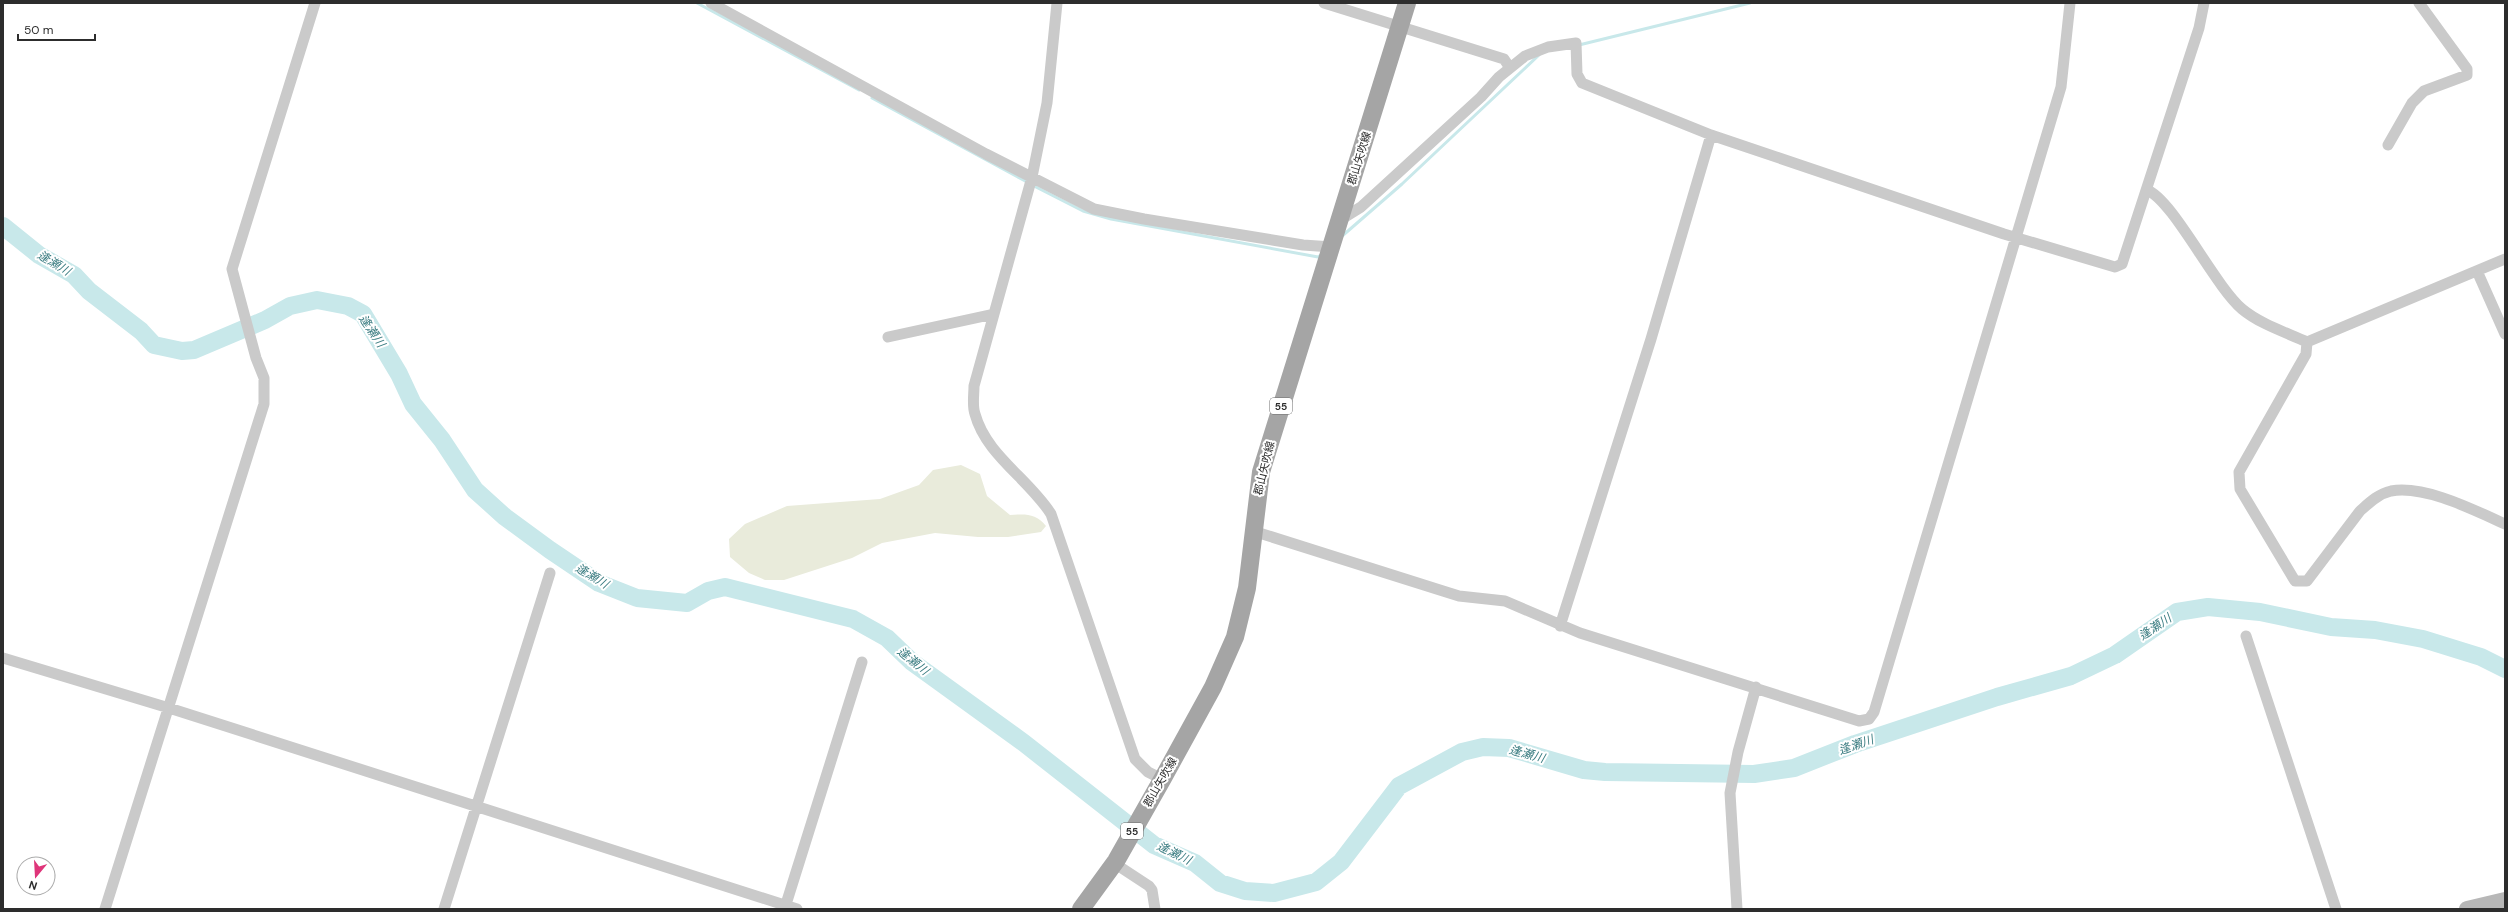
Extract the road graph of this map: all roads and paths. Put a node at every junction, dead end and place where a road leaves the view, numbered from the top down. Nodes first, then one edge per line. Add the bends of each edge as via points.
1 (315, 3) edge
2 (711, 3) edge
3 (1057, 3) edge
4 (1324, 3) edge
5 (1407, 3) edge
6 (2070, 3) edge
7 (2204, 3) edge
8 (2419, 3) edge
9 (1399, 26) junction
10 (1510, 68) junction
11 (1710, 135) junction
12 (2388, 145) dead end
13 (1032, 177) junction
14 (2147, 190) junction
15 (1340, 220) junction
16 (2017, 238) junction
17 (1332, 247) junction
18 (2505, 259) edge
19 (2477, 271) junction
20 (994, 314) junction
21 (2505, 334) edge
22 (888, 337) dead end
23 (2307, 342) junction
24 (2505, 524) edge
25 (1253, 531) junction
26 (550, 573) dead end
27 (1560, 626) junction
28 (2246, 636) dead end
29 (3, 658) edge
30 (862, 662) dead end
31 (1756, 687) junction
32 (169, 708) junction
33 (1162, 779) junction
34 (476, 808) junction
35 (1115, 862) junction
36 (2505, 900) edge
37 (786, 907) edge
38 (105, 909) edge
39 (444, 909) edge
40 (797, 909) edge
41 (1081, 909) edge
42 (1155, 909) edge
43 (1737, 909) edge
44 (2336, 909) edge
45 (2467, 909) edge

1 - 32 street via 232,269 264,378 264,404
2 - 13 street
3 - 13 street via 1047,103
4 - 9 street
5 - 9 main road, 郡山矢吹線 / 55
6 - 16 street via 2061,87
7 - 14 street via 2199,28
8 - 12 street via 2467,69 2467,75 2424,91 2412,103
9 - 10 street via 1504,59
9 - 15 main road, 郡山矢吹線 / 55
10 - 11 street via 1533,52 1576,43 1577,74 1582,83
10 - 15 street via 1361,207
11 - 16 street
11 - 27 street via 1651,339
13 - 17 street via 1094,209 1151,221 1303,245
13 - 20 street
14 - 16 street via 2120,266 2112,267
14 - 23 street via 2166,206 2228,294 2241,308 2255,319
15 - 17 main road, 郡山矢吹線 / 55
16 - 31 street via 1872,716 1859,721
17 - 25 main road, 郡山矢吹線 / 55 via 1261,472
18 - 19 street
19 - 21 street
19 - 23 street
20 - 22 street
20 - 33 street via 974,386 974,413 994,448 1043,501 1051,514 1135,759 1148,772
23 - 24 street via 2306,354 2238,477 2240,489 2295,581 2307,580 2360,511 2370,501 2390,491 2434,496 2465,506
25 - 27 street via 1459,596 1505,601 1525,607
25 - 33 main road, 郡山矢吹線 / 55 via 1243,610 1235,637 1213,687
26 - 34 street
27 - 31 street
28 - 44 street
29 - 32 street
30 - 37 street
31 - 43 street via 1730,793
32 - 34 street
32 - 38 street
33 - 35 main road, 郡山矢吹線 / 55
34 - 37 street
34 - 39 street
35 - 41 main road, 郡山矢吹線 / 55
35 - 42 street via 1149,886
36 - 45 main road
37 - 40 street

